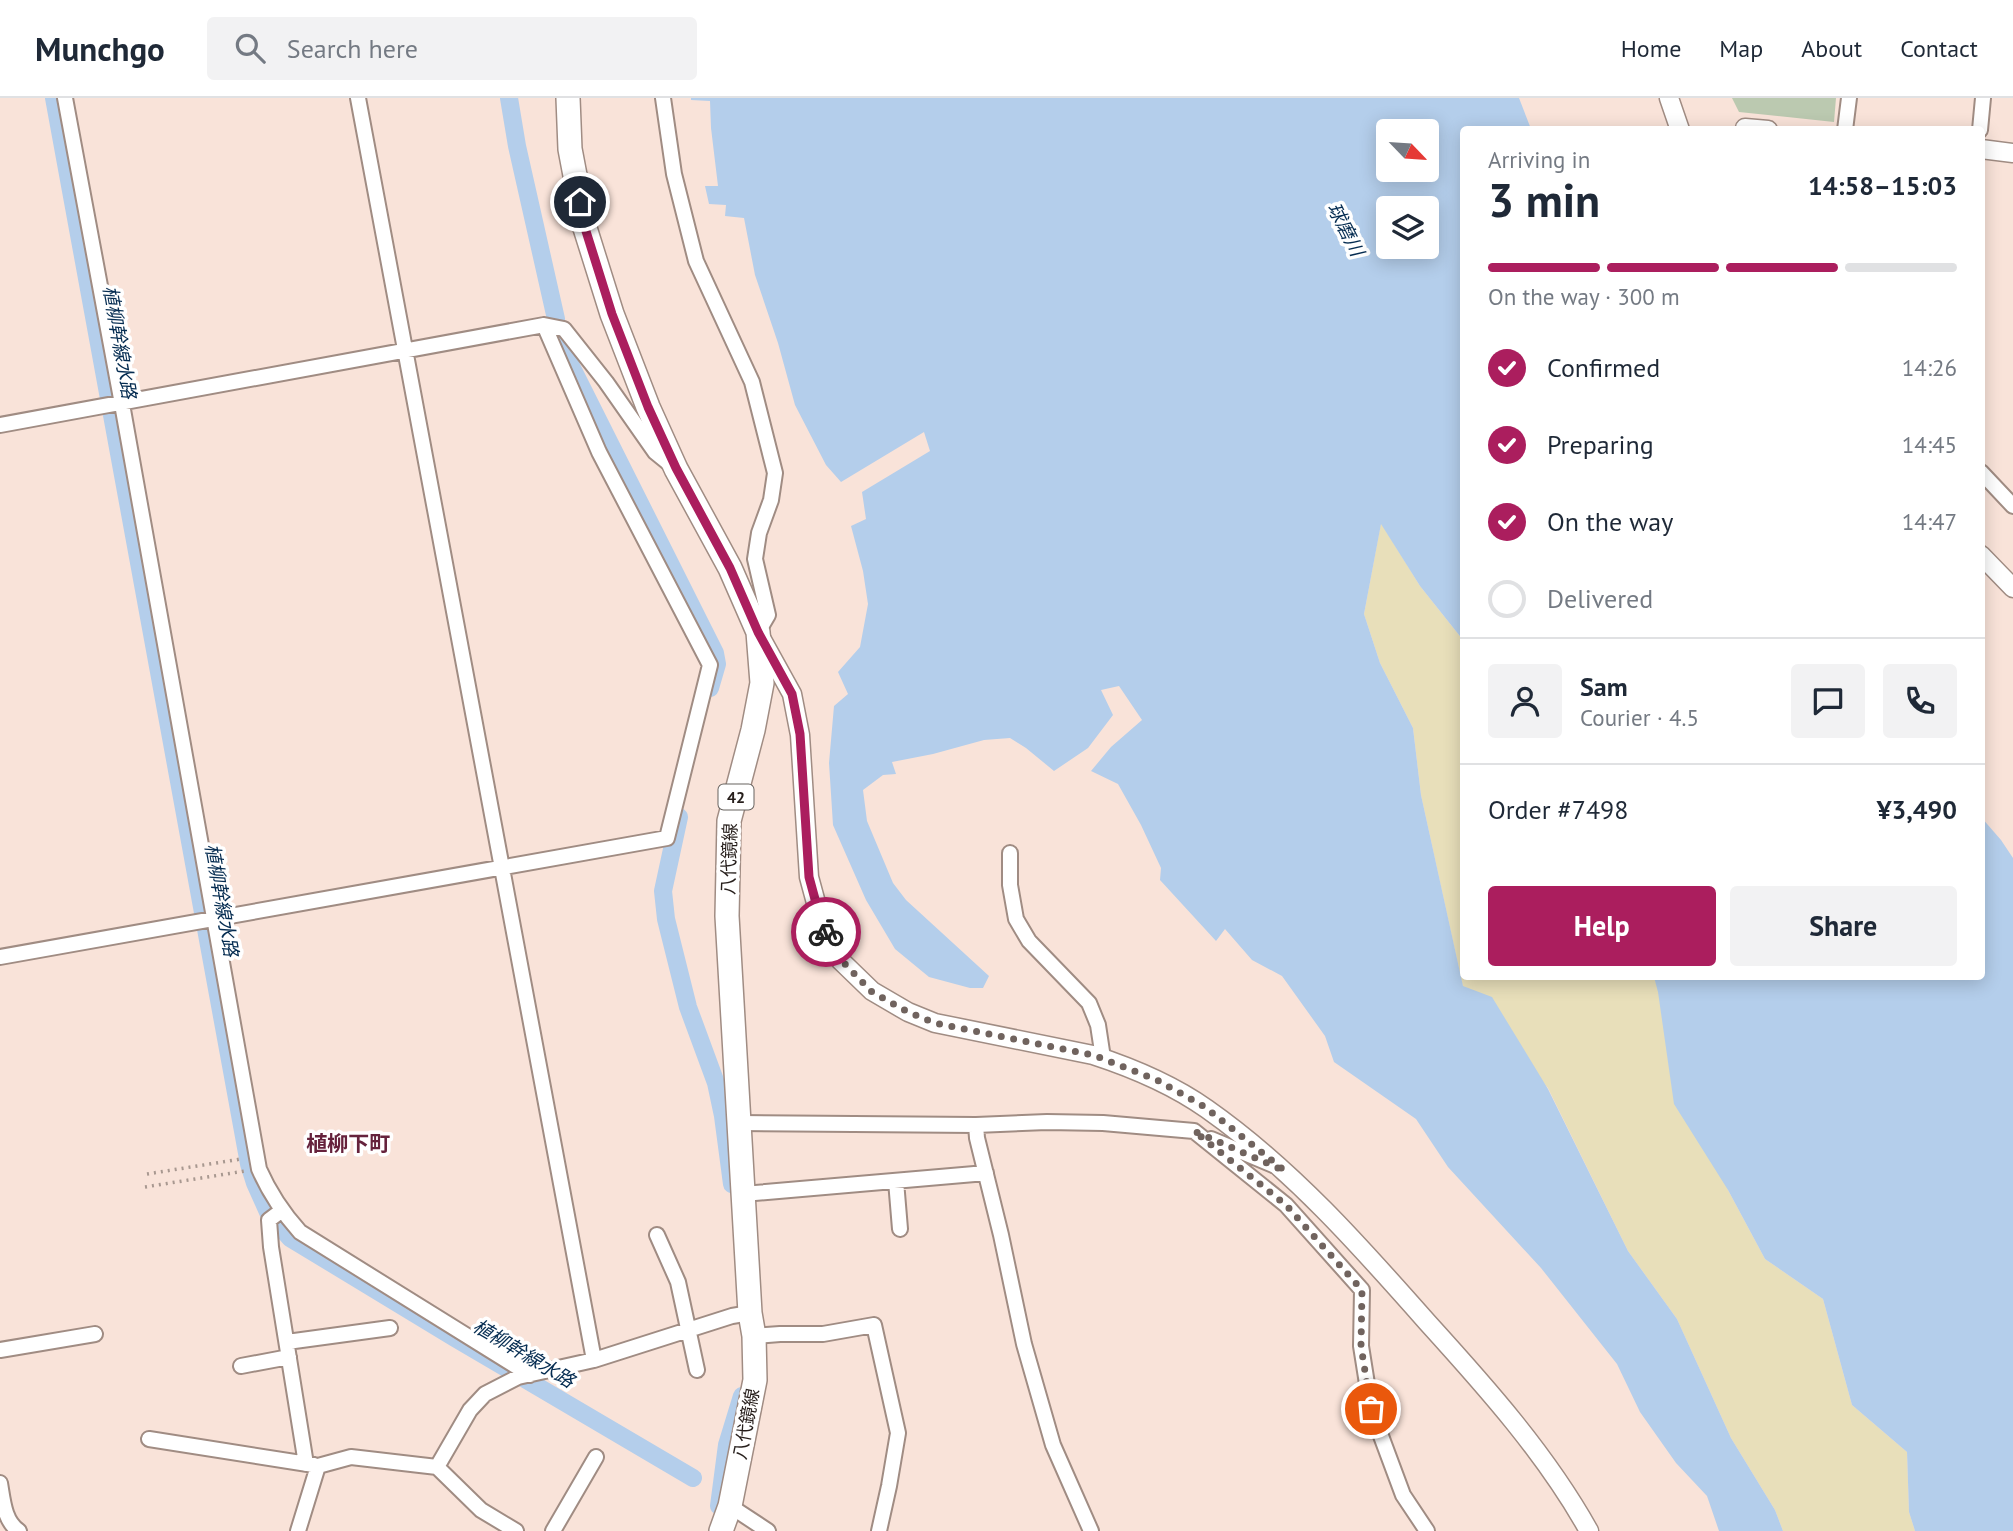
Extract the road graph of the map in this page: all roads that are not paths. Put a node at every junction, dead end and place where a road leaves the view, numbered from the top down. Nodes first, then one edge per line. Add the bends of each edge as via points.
1 (65, 98) edge
2 (358, 98) edge
3 (568, 98) edge
4 (663, 98) edge
5 (1669, 98) edge
6 (1849, 98) edge
7 (1983, 98) edge
8 (1679, 126) edge
9 (1846, 126) edge
10 (1980, 126) edge
11 (1985, 150) edge
12 (2013, 153) edge
13 (544, 325) junction
14 (404, 351) junction
15 (116, 405) junction
16 (0, 425) edge
17 (676, 468) junction
18 (1985, 475) edge
19 (2013, 506) edge
20 (1985, 559) edge
21 (2013, 588) edge
22 (758, 632) junction
23 (1010, 853) dead end
24 (502, 867) junction
25 (209, 919) junction
26 (0, 957) edge
27 (1103, 1058) junction
28 (739, 1123) junction
29 (976, 1125) junction
30 (1194, 1131) junction
31 (1285, 1171) junction
32 (985, 1173) junction
33 (896, 1181) junction
34 (743, 1194) junction
35 (281, 1211) junction
36 (900, 1229) dead end
37 (657, 1235) dead end
38 (750, 1313) junction
39 (390, 1328) dead end
40 (688, 1331) junction
41 (95, 1334) dead end
42 (754, 1336) junction
43 (0, 1350) edge
44 (288, 1350) junction
45 (594, 1360) junction
46 (241, 1366) dead end
47 (697, 1370) dead end
48 (530, 1375) junction
49 (149, 1439) dead end
50 (596, 1457) dead end
51 (312, 1465) junction
52 (437, 1467) junction
53 (0, 1483) edge
54 (730, 1506) junction
55 (4, 1521) edge
56 (19, 1531) edge
57 (298, 1531) edge
58 (516, 1531) edge
59 (553, 1531) edge
60 (721, 1531) edge
61 (768, 1531) edge
62 (878, 1531) edge
63 (1091, 1531) edge
64 (1427, 1531) edge
65 (1589, 1531) edge

1 - 15 street
2 - 14 street
3 - 17 main road, 八代鏡線 / 42 via 570,149 585,228 612,314
4 - 22 street via 674,174 696,261 752,382 775,473 755,559 768,615
5 - 8 street
6 - 9 street
7 - 10 street
11 - 12 street
13 - 14 street
13 - 17 street via 564,329 655,453
13 - 24 street via 599,452 710,664 667,838
14 - 15 street
14 - 24 street
15 - 16 street
15 - 25 street
17 - 22 main road, 八代鏡線 / 42 via 730,568
18 - 19 street
20 - 21 street
22 - 27 street via 792,694 800,734 809,877 822,925 842,961 872,992 935,1023
22 - 28 main road, 八代鏡線 / 42 via 762,683 729,821 727,916
23 - 27 street via 1016,919 1029,941 1089,1003
24 - 25 street
24 - 45 street
25 - 26 street
25 - 35 street via 259,1170
27 - 31 street via 1157,1080 1205,1107
28 - 29 street
28 - 34 main road, 八代鏡線 / 42
29 - 30 street via 1103,1123
29 - 32 street
30 - 31 street
30 - 64 street via 1286,1205 1362,1290 1361,1346 1371,1409 1403,1495
31 - 65 street via 1490,1392
32 - 33 street
32 - 63 street via 1046,1419
33 - 34 street
33 - 36 street
34 - 38 main road, 八代鏡線 / 42
35 - 44 street via 269,1220
35 - 48 street via 300,1232
37 - 40 street via 678,1282
38 - 40 street
38 - 42 main road, 八代鏡線 / 42
39 - 44 street
40 - 45 street
40 - 47 street
41 - 43 street
42 - 54 main road, 八代鏡線 / 42 via 755,1380
42 - 62 street via 823,1334 874,1325 898,1433
44 - 46 street
44 - 51 street
45 - 48 street
48 - 52 street via 485,1394 470,1410
49 - 51 street
50 - 59 street
51 - 52 street via 351,1457
51 - 57 street
52 - 58 street via 481,1510
53 - 55 street
54 - 60 main road, 八代鏡線 / 42
54 - 61 street
55 - 56 street

